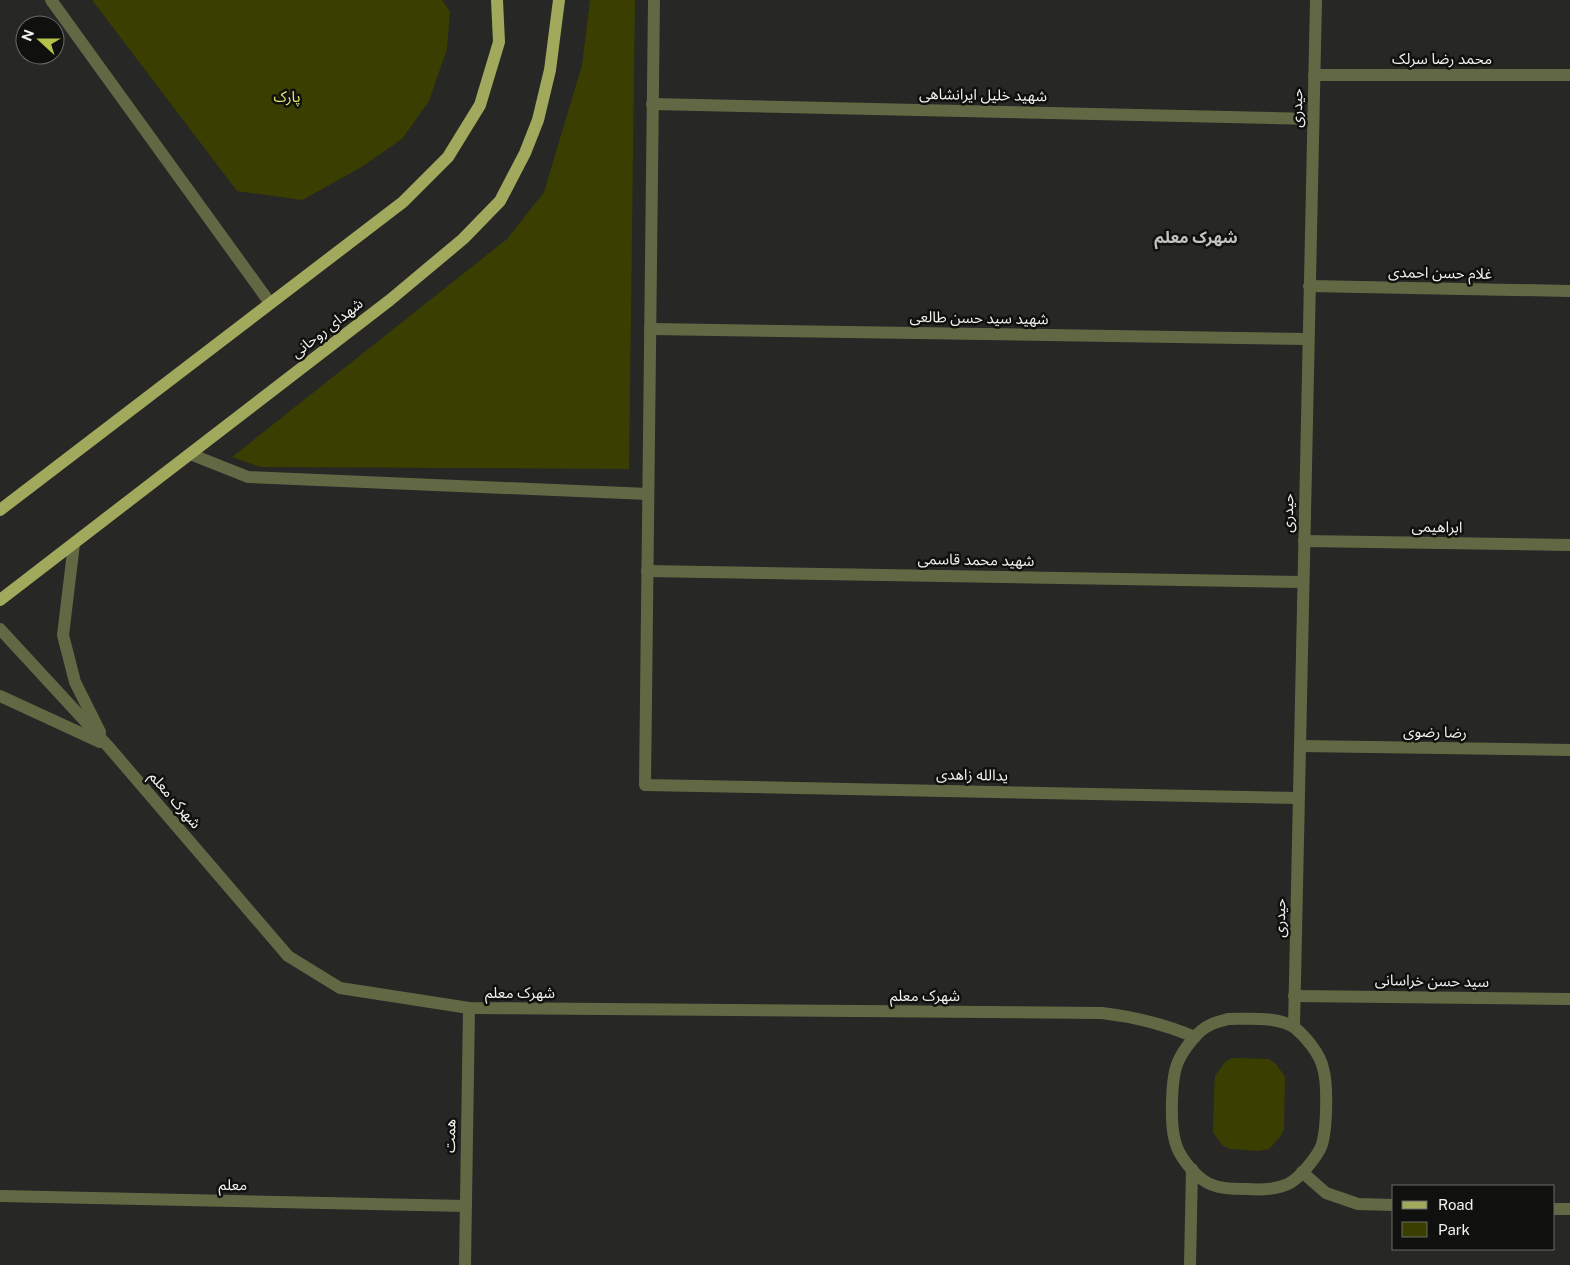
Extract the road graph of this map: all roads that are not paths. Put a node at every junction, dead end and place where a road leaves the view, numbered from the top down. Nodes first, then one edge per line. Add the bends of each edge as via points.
1 (51, 0) edge
2 (497, 0) edge
3 (559, 0) edge
4 (654, 0) edge
5 (1316, 0) edge
6 (1314, 75) junction
7 (1570, 75) edge
8 (652, 104) junction
9 (1313, 119) junction
10 (1309, 286) junction
11 (1570, 291) edge
12 (270, 303) junction
13 (650, 329) junction
14 (1308, 340) junction
15 (190, 454) junction
16 (648, 494) junction
17 (0, 510) edge
18 (1304, 541) junction
19 (74, 544) junction
20 (1570, 545) edge
21 (647, 571) junction
22 (1303, 582) junction
23 (0, 600) edge
24 (0, 629) edge
25 (0, 696) edge
26 (107, 745) junction
27 (1300, 746) junction
28 (1570, 750) edge
29 (1298, 798) junction
30 (1294, 996) junction
31 (1570, 999) edge
32 (469, 1008) junction
33 (1294, 1027) junction
34 (1195, 1037) junction
35 (1192, 1169) junction
36 (1302, 1172) junction
37 (0, 1196) edge
38 (1392, 1205) edge
39 (466, 1206) junction
40 (1555, 1209) edge
41 (1570, 1209) edge
42 (464, 1265) edge
43 (1190, 1265) edge

1 - 12 street
2 - 12 main road via 500,42 480,105 448,157 404,202
3 - 15 main road, شهدای روحانی via 550,70 538,120 500,201 463,239 390,300
4 - 8 street
5 - 6 street, حیدری
6 - 7 street, محمد رضا سرلک
6 - 9 street, حیدری
8 - 9 street, شهید خلیل ایرانشاهی
8 - 13 street
9 - 10 street, حیدری
10 - 11 street, غلام حسن احمدی
10 - 14 street, حیدری
12 - 17 main road
13 - 14 street, شهید سید حسن طالعی
13 - 16 street
14 - 18 street, حیدری
15 - 16 street via 248,477
15 - 19 main road, شهدای روحانی
16 - 21 street
18 - 20 street, ابراهیمی
18 - 22 street, حیدری
19 - 23 main road, شهدای روحانی
19 - 26 street via 64,635 75,682
21 - 22 street, شهید محمد قاسمی
21 - 29 street, یدالله زاهدی via 645,785
22 - 27 street, حیدری
24 - 26 street, شهرک معلم
25 - 26 street
26 - 32 street, شهرک معلم via 288,956 340,988
27 - 28 street, رضا رضوی
27 - 29 street, حیدری
29 - 30 street, حیدری
30 - 31 street, سید حسن خراسانی
30 - 33 street, حیدری
32 - 34 street, شهرک معلم via 1102,1013 1159,1023
32 - 39 street, همت
33 - 34 street via 1275,1021 1228,1019 1209,1025
33 - 36 street via 1316,1053 1326,1081 1321,1146
34 - 35 street via 1177,1062 1172,1114 1175,1142
35 - 36 street via 1204,1182 1237,1189 1270,1189 1289,1184
35 - 43 street
36 - 38 street via 1326,1193 1358,1204
37 - 39 street, معلم
39 - 42 street, همت
40 - 41 street

